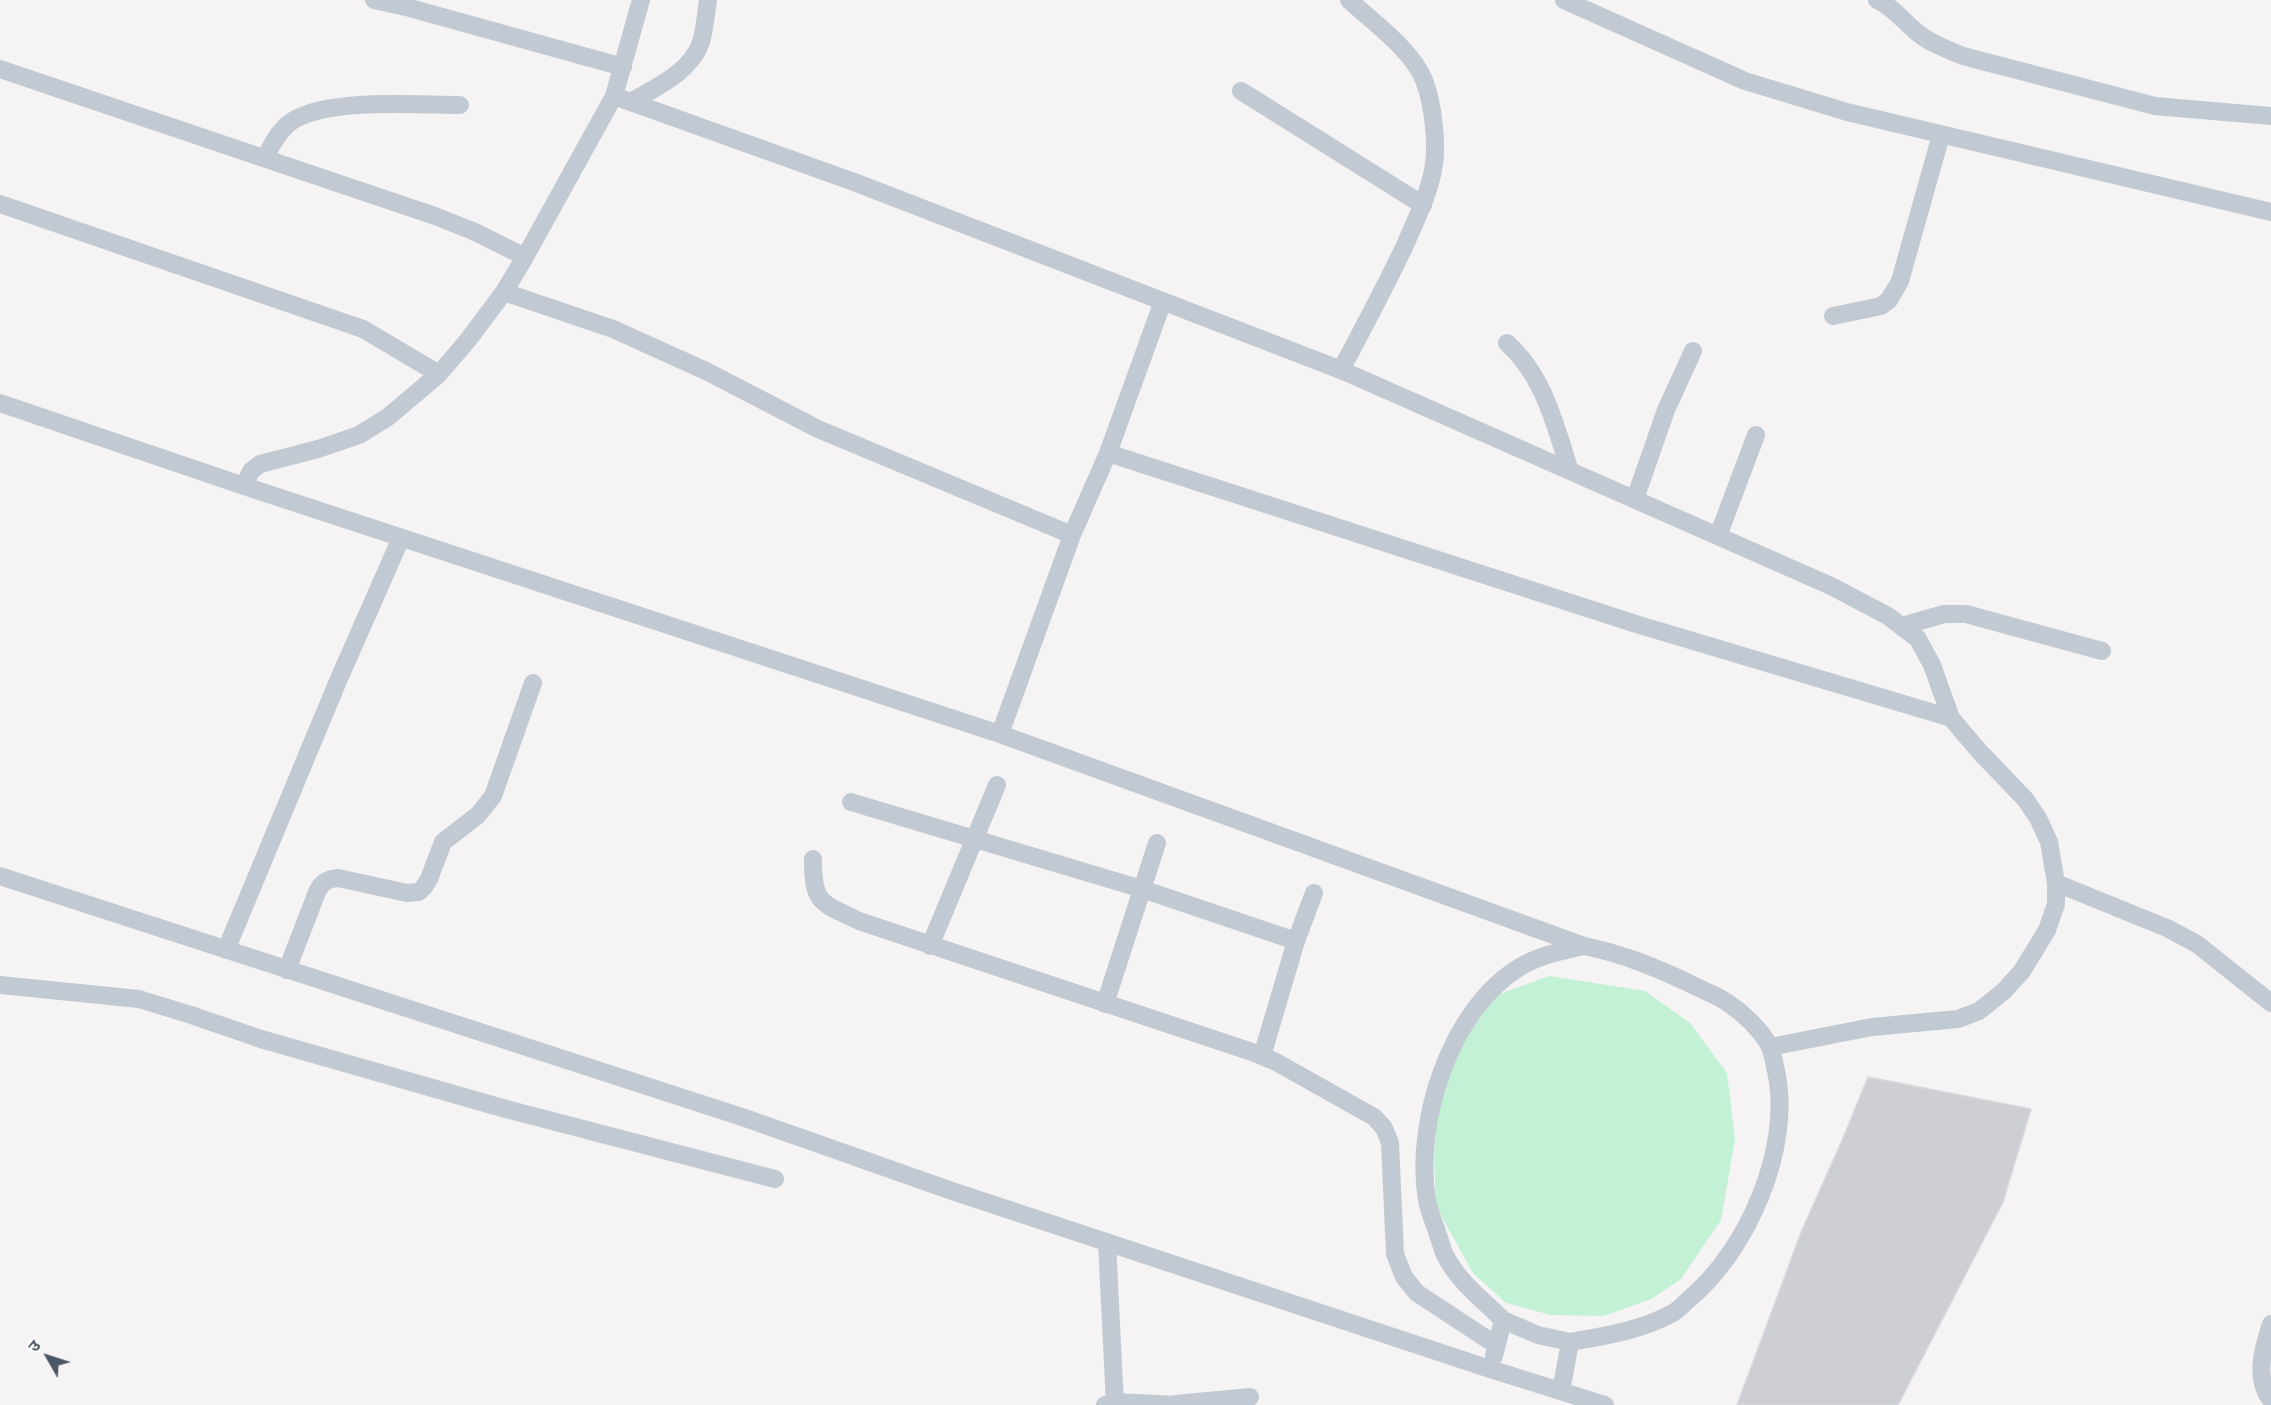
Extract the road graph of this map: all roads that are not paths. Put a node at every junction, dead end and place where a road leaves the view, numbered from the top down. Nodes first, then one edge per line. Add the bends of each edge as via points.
1 (374, 0) edge
2 (640, 0) edge
3 (708, 0) edge
4 (1349, 0) edge
5 (1564, 0) edge
6 (1877, 0) edge
7 (1902, 8) edge
8 (623, 67) junction
9 (0, 69) edge
10 (1241, 92) dead end
11 (614, 96) junction
12 (631, 102) junction
13 (460, 105) dead end
14 (2271, 116) edge
15 (1941, 135) junction
16 (264, 158) junction
17 (0, 204) edge
18 (1423, 205) junction
19 (2271, 212) edge
20 (525, 257) junction
21 (504, 292) junction
22 (1163, 301) junction
23 (1833, 316) dead end
24 (1507, 343) dead end
25 (1694, 351) dead end
26 (1341, 370) junction
27 (439, 374) junction
28 (0, 403) edge
29 (1756, 435) dead end
30 (1108, 453) junction
31 (1570, 471) junction
32 (244, 486) junction
33 (1635, 499) junction
34 (1072, 535) junction
35 (1718, 536) junction
36 (401, 538) junction
37 (1902, 626) junction
38 (2102, 651) dead end
39 (533, 683) dead end
40 (1951, 718) junction
41 (1000, 734) junction
42 (997, 785) dead end
43 (851, 802) dead end
44 (974, 839) junction
45 (1157, 843) dead end
46 (813, 859) dead end
47 (0, 876) edge
48 (2056, 883) junction
49 (1142, 889) junction
50 (1314, 893) dead end
51 (1296, 941) junction
52 (930, 946) junction
53 (1584, 946) junction
54 (226, 950) junction
55 (287, 970) junction
56 (0, 985) edge
57 (2271, 1003) edge
58 (1105, 1004) junction
59 (1770, 1047) junction
60 (1262, 1056) junction
61 (775, 1179) dead end
62 (1107, 1242) junction
63 (1503, 1320) junction
64 (2271, 1324) edge
65 (1570, 1342) junction
66 (1497, 1345) junction
67 (1490, 1369) junction
68 (1561, 1391) junction
69 (1251, 1397) dead end
70 (2271, 1400) edge
71 (1111, 1404) edge
72 (1177, 1405) edge
73 (1605, 1405) edge

1 - 8 street
2 - 8 street
3 - 12 street via 700,44 691,59 667,81
4 - 18 street via 1399,46 1424,79 1435,141 1434,169
5 - 15 street via 1745,81
6 - 7 street
7 - 14 street via 1914,31 1963,56 2155,106
8 - 11 street
9 - 16 street
10 - 18 street
11 - 12 street
11 - 20 street
12 - 22 street via 854,182
13 - 16 street via 321,110 288,125
15 - 19 street
15 - 23 street via 1900,281 1889,300 1881,306
16 - 20 street via 435,216
17 - 27 street via 353,325
18 - 26 street
20 - 21 street
21 - 27 street
21 - 34 street via 613,329 706,371 818,429
22 - 26 street
22 - 30 street
24 - 31 street via 1530,368 1543,392
25 - 33 street via 1658,429
26 - 31 street
27 - 32 street via 388,417 359,435 261,464 251,471
28 - 32 street
29 - 35 street
30 - 34 street
30 - 40 street via 1636,624
31 - 33 street
32 - 36 street
33 - 35 street
34 - 41 street
35 - 37 street via 1831,586
36 - 41 street
36 - 54 street
37 - 38 street via 1944,614 1966,614
37 - 40 street via 1918,639 1932,665
39 - 55 street via 493,796 478,815 443,842 424,887 419,892 406,893 328,879 317,892
40 - 48 street via 2038,818 2049,842
41 - 53 street
42 - 44 street
43 - 44 street
44 - 49 street
44 - 52 street
45 - 49 street
46 - 52 street via 813,885 826,904 859,921
47 - 54 street
48 - 57 street via 2168,928 2197,944
48 - 59 street via 2056,904 2048,930 2022,971 1979,1011 1958,1019 1872,1026
49 - 51 street
49 - 58 street
50 - 51 street
51 - 60 street
52 - 58 street
53 - 59 street via 1642,963 1727,1002
53 - 63 street via 1542,956 1499,982 1466,1019 1438,1078 1425,1148 1427,1201 1445,1256 1458,1276
54 - 55 street
55 - 62 street via 745,1118
56 - 61 street via 139,999 261,1039 495,1106
58 - 60 street
59 - 65 street via 1779,1084 1774,1152 1744,1232 1718,1271 1672,1314 1629,1331
60 - 66 street via 1374,1117 1384,1128 1390,1143 1395,1254 1404,1277 1417,1293
62 - 67 street
62 - 71 street
63 - 65 street via 1538,1335
63 - 66 street
64 - 70 street via 2265,1342 2262,1381
65 - 68 street
66 - 67 street
67 - 68 street
68 - 73 street
69 - 72 street
71 - 72 street

